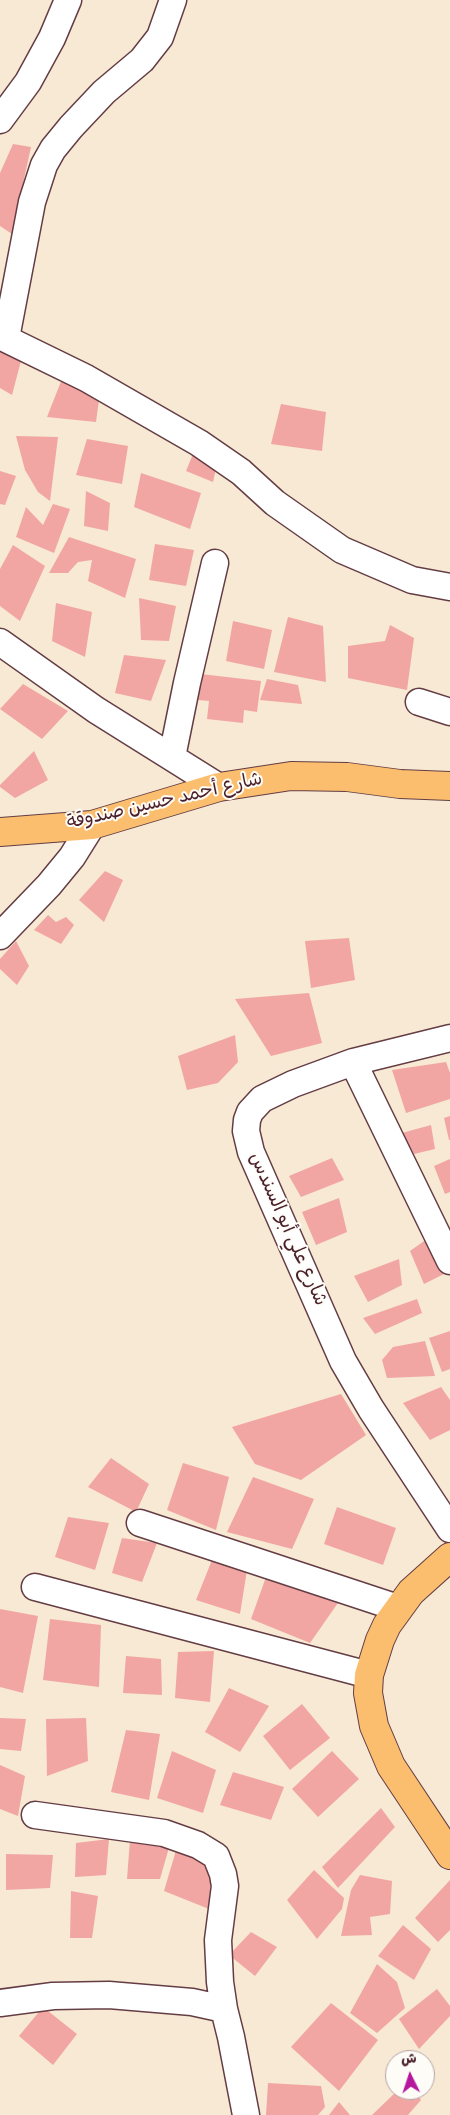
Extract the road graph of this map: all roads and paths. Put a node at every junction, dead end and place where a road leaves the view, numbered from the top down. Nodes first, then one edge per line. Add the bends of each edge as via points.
1 (68, 0) edge
2 (173, 0) edge
3 (0, 120) edge
4 (3, 337) edge
5 (215, 563) dead end
6 (450, 587) edge
7 (0, 642) edge
8 (419, 702) dead end
9 (450, 712) edge
10 (172, 757) junction
11 (450, 786) edge
12 (219, 787) junction
13 (92, 825) junction
14 (0, 832) edge
15 (0, 936) edge
16 (450, 1038) edge
17 (353, 1062) junction
18 (450, 1261) edge
19 (140, 1523) dead end
20 (450, 1529) edge
21 (450, 1557) edge
22 (35, 1587) dead end
23 (398, 1608) junction
24 (369, 1675) junction
25 (35, 1815) dead end
26 (450, 1855) edge
27 (0, 2003) edge
28 (224, 2009) junction
29 (246, 2115) edge

1 - 3 street via 28,82
2 - 4 street via 160,37 142,60 104,92 71,127 44,165 32,202
4 - 6 street via 86,378 199,443 241,472 275,503 342,550 412,580
5 - 10 street
7 - 10 street via 96,710
8 - 9 street
10 - 12 street
11 - 12 main road, شارع أحمد حسين صندوقة via 347,777 291,776
12 - 13 main road, شارع أحمد حسين صندوقة
13 - 14 main road, شارع أحمد حسين صندوقة
13 - 15 street via 49,885
16 - 17 street, شارع علي أبو السندس
17 - 18 street
17 - 20 street, شارع علي أبو السندس via 262,1099 250,1112 246,1131 251,1152 343,1361
19 - 23 street
21 - 23 main road
22 - 24 street
23 - 24 main road via 380,1640
24 - 26 main road via 370,1707 382,1748 412,1800
25 - 28 street via 164,1833 198,1844 216,1856 224,1874 218,1940
27 - 28 street via 53,1996 109,1995 192,2002
28 - 29 street

